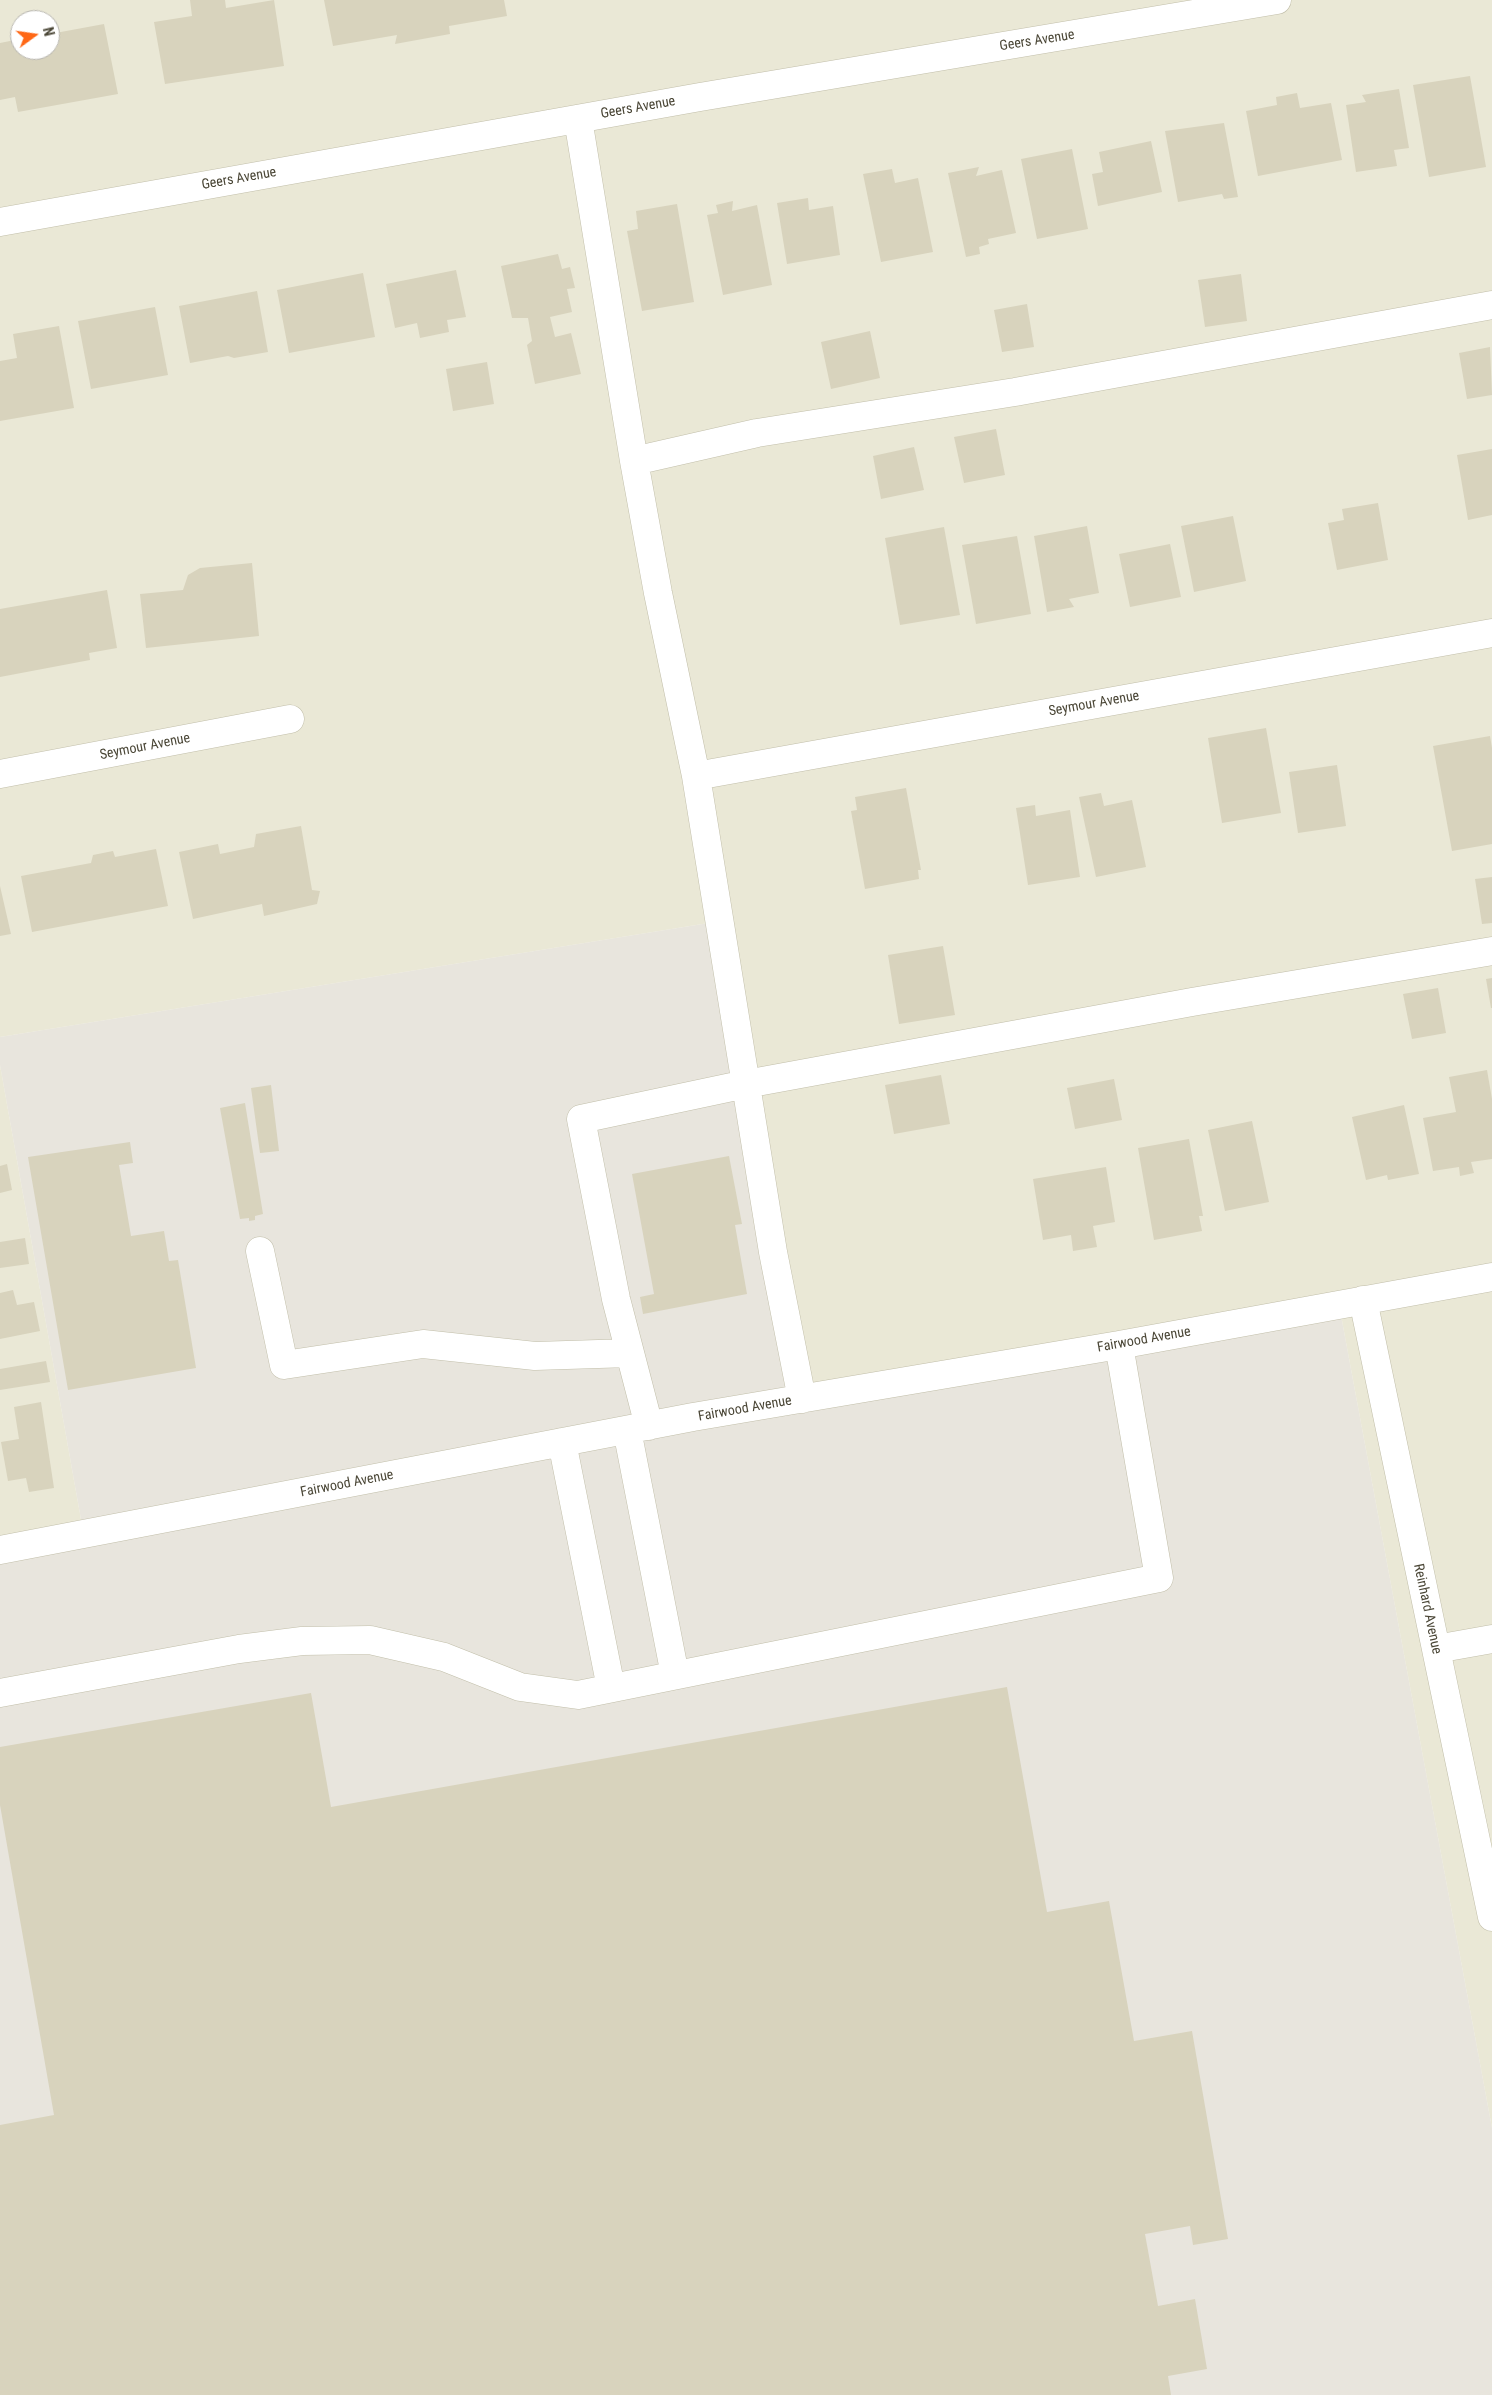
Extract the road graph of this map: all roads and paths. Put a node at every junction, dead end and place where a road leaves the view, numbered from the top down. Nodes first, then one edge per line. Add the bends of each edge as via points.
1 (1277, 0) edge
2 (578, 119) junction
3 (0, 222) edge
4 (1492, 305) edge
5 (634, 461) junction
6 (1492, 633) edge
7 (290, 719) dead end
8 (0, 774) edge
9 (696, 776) junction
10 (1492, 951) edge
11 (746, 1084) junction
12 (260, 1250) dead end
13 (1492, 1277) edge
14 (1363, 1300) junction
15 (1119, 1345) junction
16 (630, 1353) junction
17 (802, 1399) junction
18 (638, 1428) junction
19 (562, 1442) junction
20 (0, 1550) edge
21 (1492, 1640) edge
22 (1436, 1649) junction
23 (675, 1675) junction
24 (611, 1688) junction
25 (0, 1693) edge
26 (1492, 1917) edge

1 - 2 street, Geers Avenue
2 - 3 street, Geers Avenue
2 - 5 street
4 - 5 street via 1015,392 757,434
5 - 9 street
6 - 9 street, Seymour Avenue
7 - 8 street, Seymour Avenue
9 - 11 street
10 - 11 street via 1202,1000
11 - 16 street via 581,1119 616,1299
11 - 17 street via 773,1252
12 - 16 street via 284,1365 423,1344 535,1356
13 - 14 street, Fairwood Avenue
14 - 15 street, Fairwood Avenue
14 - 22 street, Reinhard Avenue
15 - 17 street, Fairwood Avenue
15 - 23 street via 1159,1578
16 - 18 street
17 - 18 street, Fairwood Avenue
18 - 19 street, Fairwood Avenue
18 - 23 street
19 - 20 street, Fairwood Avenue
19 - 24 street
21 - 22 street
22 - 26 street, Reinhard Avenue
23 - 24 street
24 - 25 street via 578,1695 520,1688 444,1656 370,1640 302,1641 239,1649

